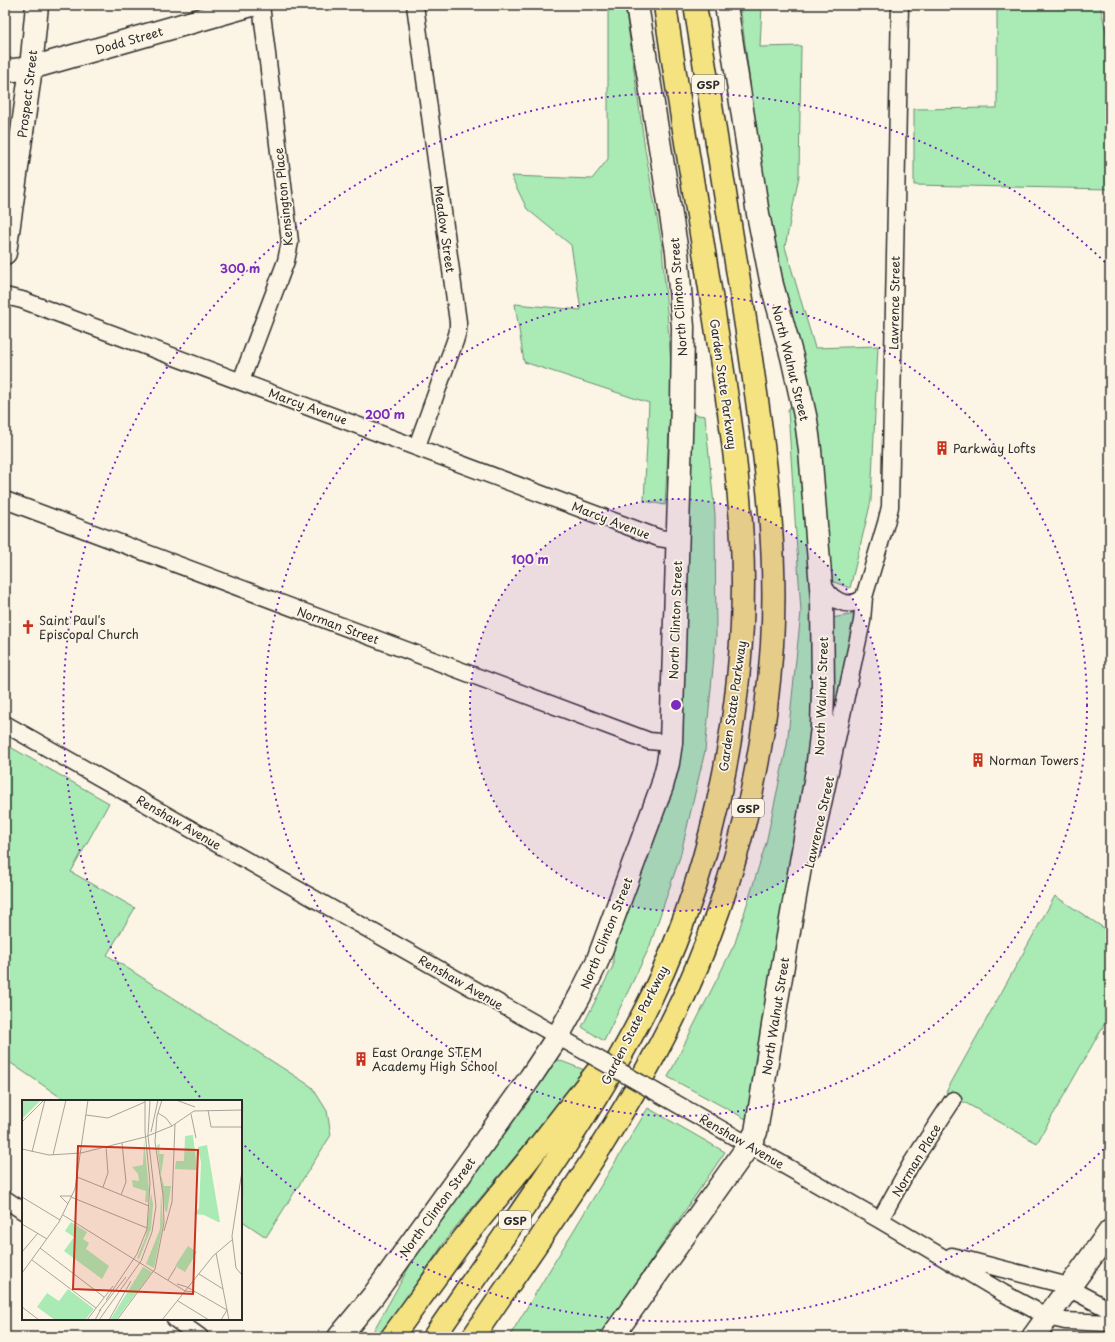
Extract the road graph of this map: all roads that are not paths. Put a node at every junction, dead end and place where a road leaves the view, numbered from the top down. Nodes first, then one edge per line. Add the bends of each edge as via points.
1 (37, 5) edge
2 (252, 5) edge
3 (261, 5) edge
4 (415, 5) edge
5 (637, 5) edge
6 (666, 5) edge
7 (695, 5) edge
8 (726, 5) edge
9 (900, 5) edge
10 (31, 68) junction
11 (5, 70) edge
12 (5, 253) edge
13 (5, 296) edge
14 (241, 381) junction
15 (417, 446) junction
16 (5, 500) edge
17 (678, 541) junction
18 (821, 580) junction
19 (864, 597) junction
20 (5, 724) edge
21 (671, 743) junction
22 (786, 951) junction
23 (641, 1016) junction
24 (558, 1036) junction
25 (953, 1100) dead end
26 (749, 1145) junction
27 (5, 1199) edge
28 (22, 1211) edge
29 (880, 1220) junction
30 (1110, 1231) edge
31 (915, 1241) junction
32 (534, 1247) junction
33 (1011, 1272) junction
34 (1068, 1288) junction
35 (1003, 1293) junction
36 (373, 1296) junction
37 (1110, 1310) edge
38 (1048, 1317) junction
39 (176, 1320) edge
40 (1110, 1324) edge
41 (200, 1337) edge
42 (338, 1337) edge
43 (350, 1337) edge
44 (392, 1337) edge
45 (434, 1337) edge
46 (473, 1337) edge
47 (484, 1337) edge
48 (612, 1337) edge
49 (1033, 1337) edge

1 - 10 main road, Prospect Street
2 - 10 main road, Dodd Street
3 - 14 street, Kensington Place via 290,242 286,261
4 - 15 street, Meadow Street via 458,322 455,341
5 - 17 main road, North Clinton Street via 677,252 683,327
6 - 23 highway, Garden State Parkway / GSP via 726,388 738,488 743,587 740,655 734,709 716,808 689,903 674,944
7 - 32 highway, GSP via 766,471 772,544 773,618 765,714 753,786 740,840 701,956 684,995 628,1103
8 - 18 main road, North Walnut Street via 758,214 772,285 794,363 806,420
9 - 19 street, Lawrence Street via 890,498 886,523
10 - 11 main road, Dodd Street
10 - 12 main road, Prospect Street
13 - 14 street, Marcy Avenue
14 - 15 street, Marcy Avenue
15 - 17 street, Marcy Avenue via 659,538
16 - 21 street, Norman Street via 650,741
17 - 21 main road, North Clinton Street
18 - 19 street via 827,593 836,600 852,603
18 - 22 main road, North Walnut Street via 821,740
19 - 22 street, Lawrence Street via 862,621 820,818
20 - 24 street, Renshaw Avenue
21 - 24 main road, North Clinton Street via 662,786 597,962
22 - 26 main road, North Walnut Street via 758,1123
23 - 44 highway via 464,1238
23 - 45 highway, Garden State Parkway / GSP via 606,1080 566,1144
24 - 26 street, Renshaw Avenue, bridge
24 - 36 main road, North Clinton Street
25 - 29 street, Norman Place via 911,1164
26 - 29 street, Renshaw Avenue
26 - 48 main road, North Walnut Street
27 - 28 street
29 - 31 street, Renshaw Avenue
30 - 34 main road
31 - 33 street, Renshaw Avenue via 958,1258
31 - 35 street, Renshaw Avenue
32 - 46 highway, GSP
32 - 47 highway
33 - 34 street, Renshaw Avenue
33 - 35 street
34 - 37 street, Renshaw Avenue
34 - 38 main road
35 - 38 street, Renshaw Avenue
36 - 42 main road, North Clinton Street
36 - 43 main road
38 - 40 street, Renshaw Avenue via 1065,1321
38 - 49 main road
39 - 41 street

